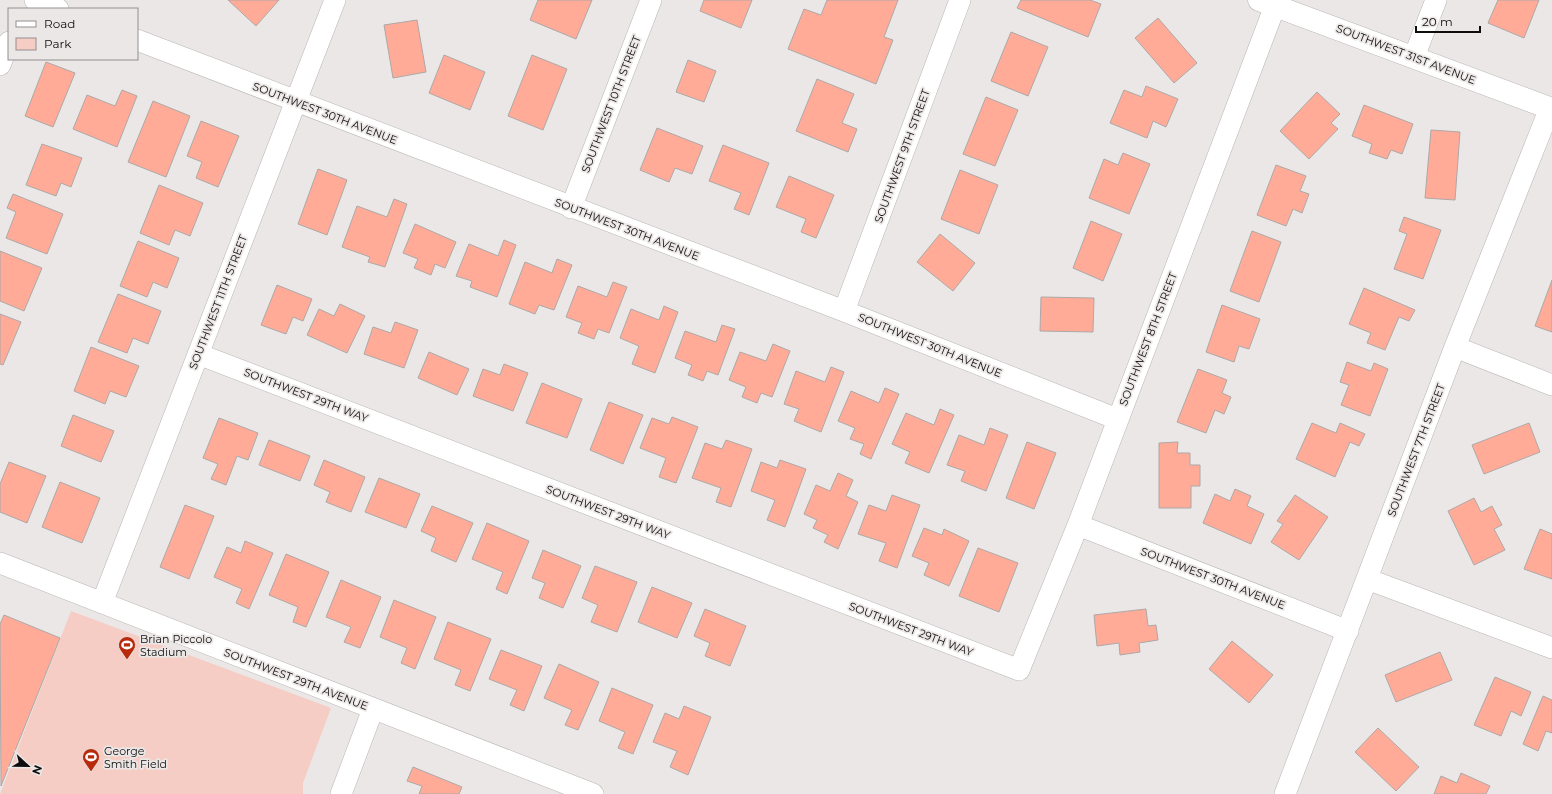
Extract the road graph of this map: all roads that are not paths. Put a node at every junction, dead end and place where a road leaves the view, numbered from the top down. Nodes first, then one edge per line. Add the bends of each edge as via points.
1 (35, 0) edge
2 (335, 0) edge
3 (651, 0) edge
4 (960, 0) edge
5 (1436, 0) edge
6 (1267, 3) edge
7 (55, 8) edge
8 (138, 40) edge
9 (8, 45) edge
10 (1414, 57) junction
11 (0, 65) edge
12 (296, 102) junction
13 (1551, 108) edge
14 (571, 208) junction
15 (844, 311) junction
16 (1455, 347) junction
17 (198, 354) junction
18 (1552, 385) edge
19 (1117, 419) junction
20 (1078, 525) junction
21 (0, 563) edge
22 (1367, 579) junction
23 (102, 604) junction
24 (1348, 631) junction
25 (1552, 648) edge
26 (1019, 670) joint
27 (373, 709) junction
28 (341, 794) edge
29 (593, 794) edge
30 (1285, 794) edge

1 - 7 street
2 - 12 street, SOUTHWEST 11TH STREET
3 - 14 street, SOUTHWEST 10TH STREET
4 - 15 street, SOUTHWEST 9TH STREET
5 - 10 street
6 - 10 main road, SOUTHWEST 31ST AVENUE
6 - 19 street, SOUTHWEST 8TH STREET
8 - 12 street, SOUTHWEST 30TH AVENUE
9 - 11 street
10 - 13 main road, SOUTHWEST 31ST AVENUE
12 - 14 street, SOUTHWEST 30TH AVENUE
12 - 17 street, SOUTHWEST 11TH STREET
13 - 16 street, SOUTHWEST 7TH STREET
14 - 15 street, SOUTHWEST 30TH AVENUE
15 - 19 street, SOUTHWEST 30TH AVENUE
16 - 18 street
16 - 22 street, SOUTHWEST 7TH STREET
17 - 23 street, SOUTHWEST 11TH STREET
17 - 26 street, SOUTHWEST 29TH WAY
19 - 20 street, SOUTHWEST 8TH STREET
20 - 24 street, SOUTHWEST 30TH AVENUE
20 - 26 street, SOUTHWEST 8TH STREET
21 - 23 street, SOUTHWEST 29TH AVENUE
22 - 24 street, SOUTHWEST 7TH STREET
22 - 25 street
23 - 27 street, SOUTHWEST 29TH AVENUE
24 - 30 street, SOUTHWEST 7TH STREET
27 - 28 street
27 - 29 street, SOUTHWEST 29TH AVENUE

